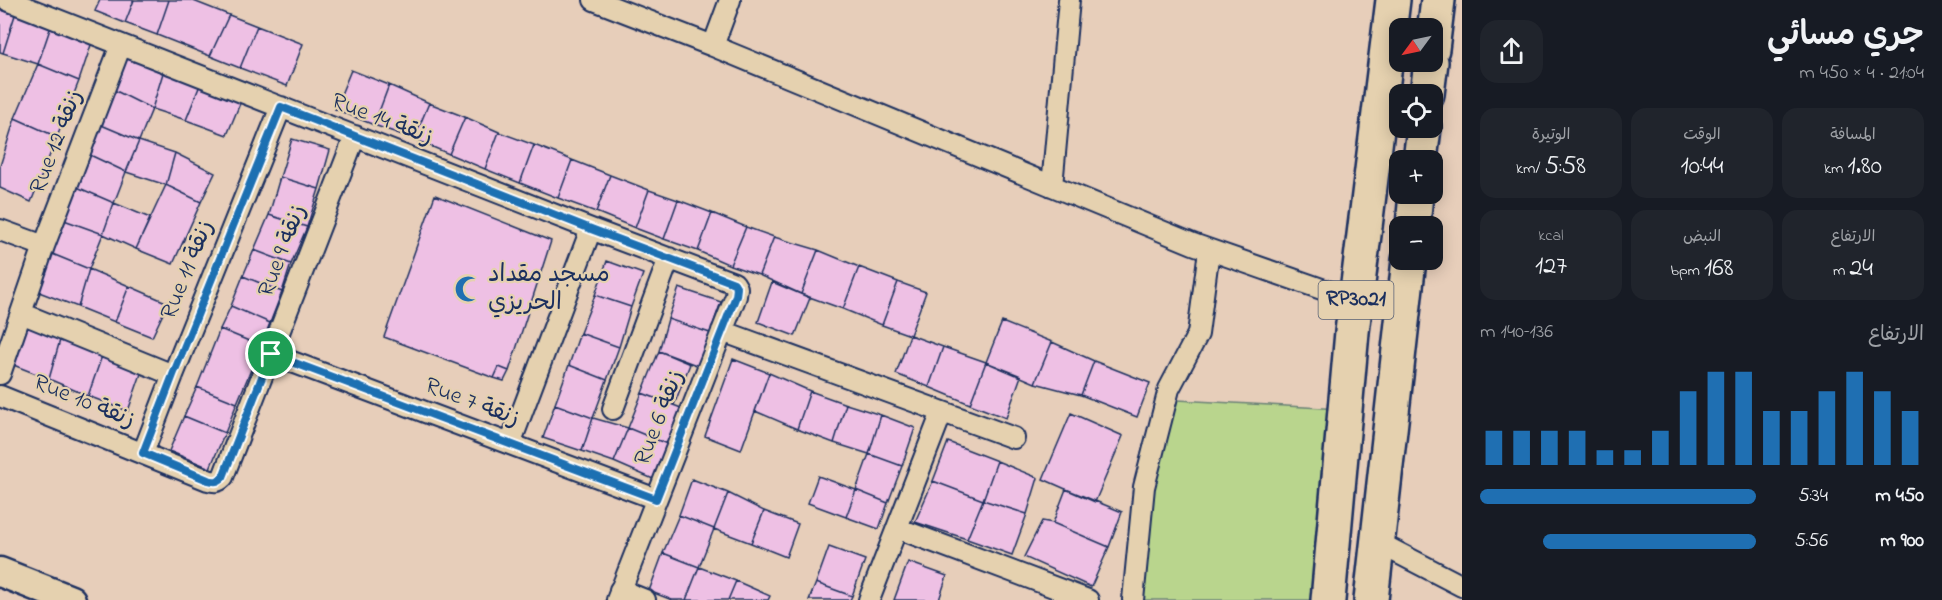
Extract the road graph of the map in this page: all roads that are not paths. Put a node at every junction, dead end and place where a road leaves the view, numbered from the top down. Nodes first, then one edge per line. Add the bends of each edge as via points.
1 (7, 0) edge
2 (594, 0) edge
3 (730, 0) edge
4 (1393, 0) edge
5 (1438, 0) edge
6 (1065, 1) edge
7 (1436, 18) edge
8 (121, 45) junction
9 (713, 46) junction
10 (281, 107) junction
11 (355, 136) junction
12 (1052, 186) junction
13 (591, 229) junction
14 (0, 230) edge
15 (38, 244) junction
16 (1209, 250) junction
17 (669, 258) junction
18 (1408, 270) edge
19 (737, 288) joint
20 (1356, 301) junction
21 (21, 313) junction
22 (722, 331) junction
23 (271, 354) junction
24 (0, 374) edge
25 (173, 375) junction
26 (0, 396) edge
27 (613, 409) dead end
28 (942, 412) junction
29 (1014, 438) dead end
30 (510, 444) junction
31 (143, 453) junction
32 (216, 482) joint
33 (656, 499) junction
34 (897, 528) junction
35 (1377, 542) junction
36 (0, 572) edge
37 (1462, 586) edge
38 (618, 595) edge
39 (71, 600) edge
40 (645, 600) edge
41 (869, 600) edge
42 (1088, 600) edge
43 (1133, 600) edge
44 (1328, 600) edge
45 (1371, 600) edge

1 - 8 street, Rue 14 زنقة
2 - 9 street
3 - 9 street
4 - 20 highway, RP3021
5 - 7 highway
6 - 12 street
8 - 10 street, Rue 14 زنقة
8 - 15 street, Rue 12 زنقة
9 - 12 street
10 - 11 street, Rue 14 زنقة
10 - 25 street, Rue 11 زنقة
11 - 13 street, Rue 14 زنقة
11 - 23 street, Rue 9 زنقة
12 - 16 street
13 - 17 street, Rue 14 زنقة
13 - 30 street
14 - 15 street
15 - 21 street, Rue 12 زنقة
16 - 20 street
16 - 43 street via 1198,334 1169,389 1144,487
17 - 19 street, Rue 14 زنقة via 732,281
17 - 27 street
18 - 35 highway, RP3021
19 - 22 street, Rue 6 زنقة
20 - 44 highway, RP3021
21 - 24 street, Rue 12 زنقة
21 - 25 street
22 - 28 street
22 - 33 street, Rue 6 زنقة
23 - 30 street, Rue 7 زنقة
23 - 32 street, Rue 9 زنقة via 223,477
25 - 31 street, Rue 11 زنقة
26 - 31 street, Rue 10 زنقة
28 - 29 street
28 - 34 street
30 - 33 street, Rue 7 زنقة
31 - 32 street, Rue 10 زنقة
33 - 38 street, Rue 6 زنقة
34 - 41 street
34 - 42 street
35 - 37 street
35 - 45 highway, RP3021
36 - 39 main road
38 - 40 street

